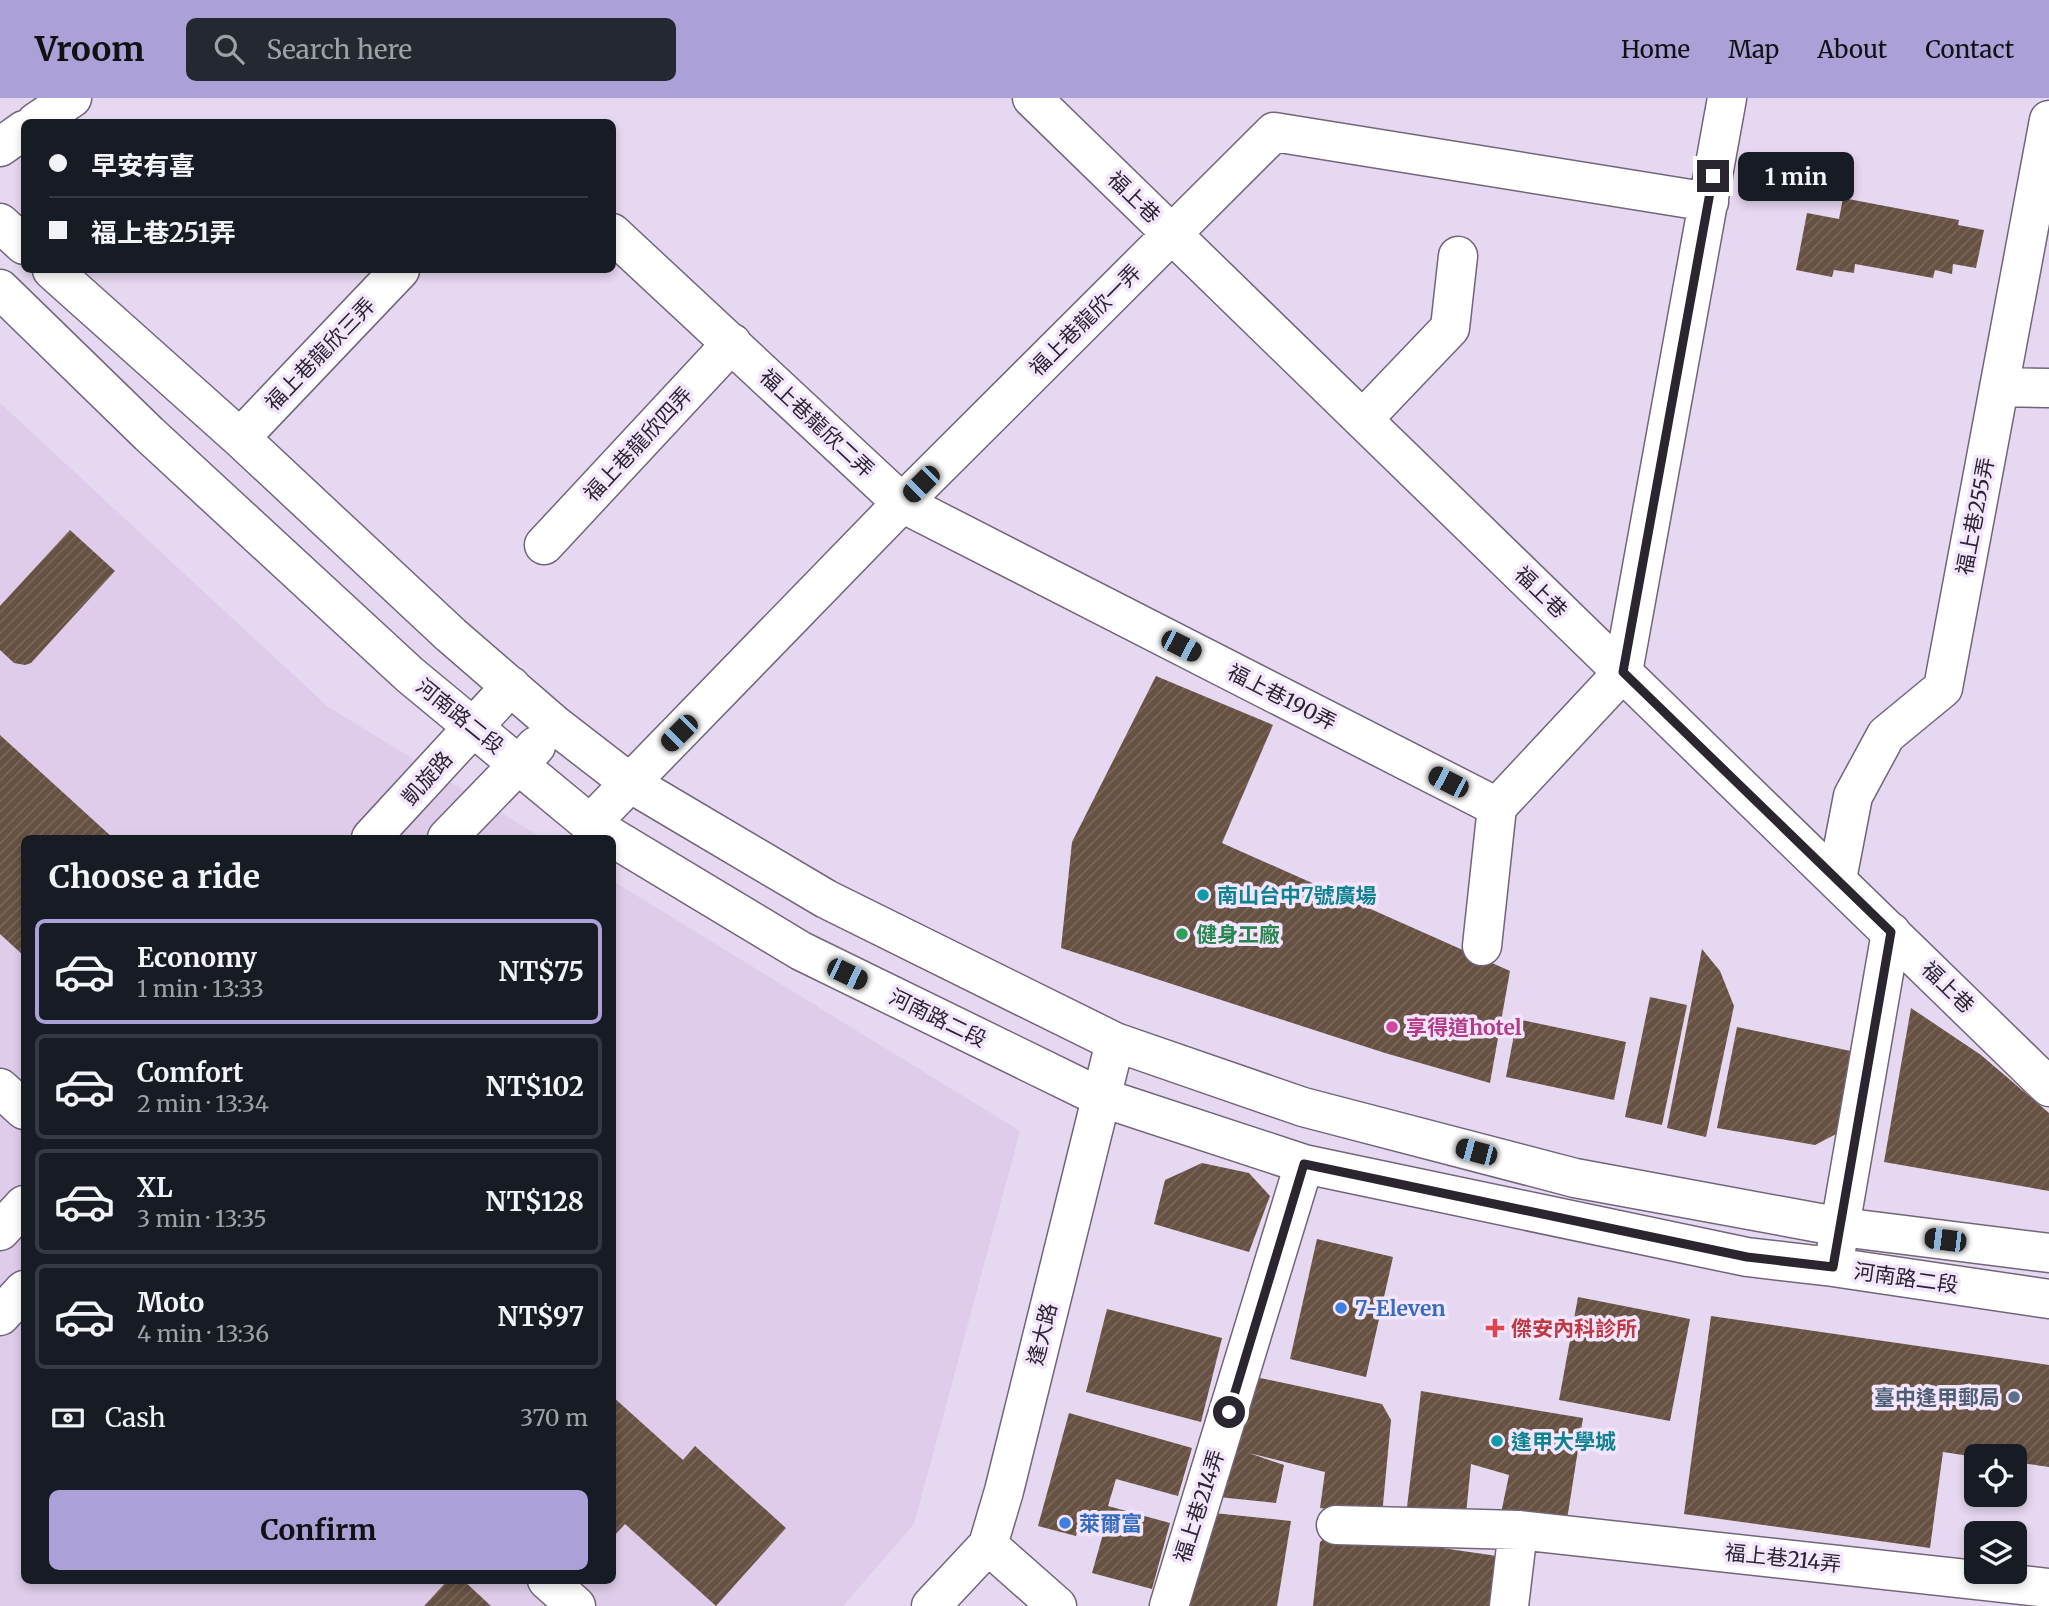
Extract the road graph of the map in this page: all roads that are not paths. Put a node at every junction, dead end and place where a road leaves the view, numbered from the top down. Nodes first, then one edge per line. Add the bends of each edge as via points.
1 (72, 98) edge
2 (1032, 98) edge
3 (1727, 98) edge
4 (40, 119) edge
5 (2049, 120) edge
6 (21, 132) edge
7 (0, 147) edge
8 (1709, 202) junction
9 (0, 223) edge
10 (1172, 234) junction
11 (616, 237) edge
12 (21, 242) edge
13 (1458, 256) dead end
14 (55, 273) edge
15 (397, 273) edge
16 (0, 289) edge
17 (732, 343) junction
18 (1999, 387) junction
19 (2049, 388) edge
20 (1363, 419) junction
21 (240, 438) junction
22 (902, 503) junction
23 (544, 545) dead end
24 (1623, 672) junction
25 (511, 686) junction
26 (555, 725) junction
27 (473, 727) junction
28 (518, 765) junction
29 (630, 783) junction
30 (1497, 807) junction
31 (590, 824) junction
32 (374, 835) edge
33 (450, 835) edge
34 (608, 835) edge
35 (616, 840) edge
36 (1837, 879) junction
37 (1891, 932) junction
38 (1482, 946) dead end
39 (1115, 1042) junction
40 (2049, 1087) edge
41 (0, 1088) edge
42 (1100, 1097) junction
43 (21, 1107) edge
44 (1304, 1164) junction
45 (21, 1208) edge
46 (1841, 1227) junction
47 (0, 1231) edge
48 (2049, 1253) edge
49 (1833, 1267) junction
50 (21, 1293) edge
51 (2049, 1299) edge
52 (0, 1316) edge
53 (1336, 1525) dead end
54 (1518, 1530) junction
55 (988, 1545) junction
56 (551, 1584) edge
57 (2049, 1588) edge
58 (576, 1606) edge
59 (931, 1606) edge
60 (1057, 1606) edge
61 (1169, 1606) edge
62 (1509, 1606) edge

1 - 4 street
2 - 10 street, 福上巷
3 - 8 street
5 - 18 street, 福上巷255弄
6 - 7 street
8 - 10 street, 福上巷龍欣一弄 via 1274,132
8 - 24 street
9 - 12 street
10 - 20 street, 福上巷
10 - 22 street, 福上巷龍欣一弄
11 - 17 street
13 - 20 street via 1450,328
14 - 21 street, 河南路二段
15 - 21 street, 福上巷龍欣三弄
16 - 27 street, 河南路二段 via 222,503
17 - 22 street, 福上巷龍欣二弄
17 - 23 street, 福上巷龍欣四弄
18 - 19 street
18 - 36 street, 福上巷255弄 via 1943,688 1886,735 1853,796
20 - 24 street, 福上巷
21 - 25 street, 河南路二段
22 - 29 street, 福上巷龍欣一弄
22 - 30 street, 福上巷190弄
24 - 30 street
24 - 36 street, 福上巷
25 - 26 street, 河南路二段
25 - 27 street, 凱旋路
26 - 28 street
26 - 29 street, 河南路二段
27 - 28 street, 河南路二段
27 - 32 street, 凱旋路
28 - 31 street, 河南路二段
28 - 33 street
29 - 31 street, 福上巷龍欣一弄
29 - 39 street, 河南路二段 via 826,899
30 - 38 street
31 - 34 street, 河南路二段
35 - 42 street, 河南路二段 via 801,951
36 - 37 street, 福上巷
37 - 40 street, 福上巷
37 - 46 street
39 - 42 street, 逢大路
39 - 46 street, 河南路二段 via 1303,1107 1575,1178
41 - 43 street
42 - 44 street, 河南路二段
42 - 55 street, 逢大路
44 - 49 street, 河南路二段 via 1747,1257
44 - 61 street, 福上巷214弄
45 - 47 street
46 - 48 street, 河南路二段
46 - 49 street
49 - 51 street, 河南路二段
50 - 52 street
53 - 54 street, 福上巷214弄
54 - 57 street, 福上巷214弄
54 - 62 street
55 - 59 street, 逢大路
55 - 60 street
56 - 58 street

